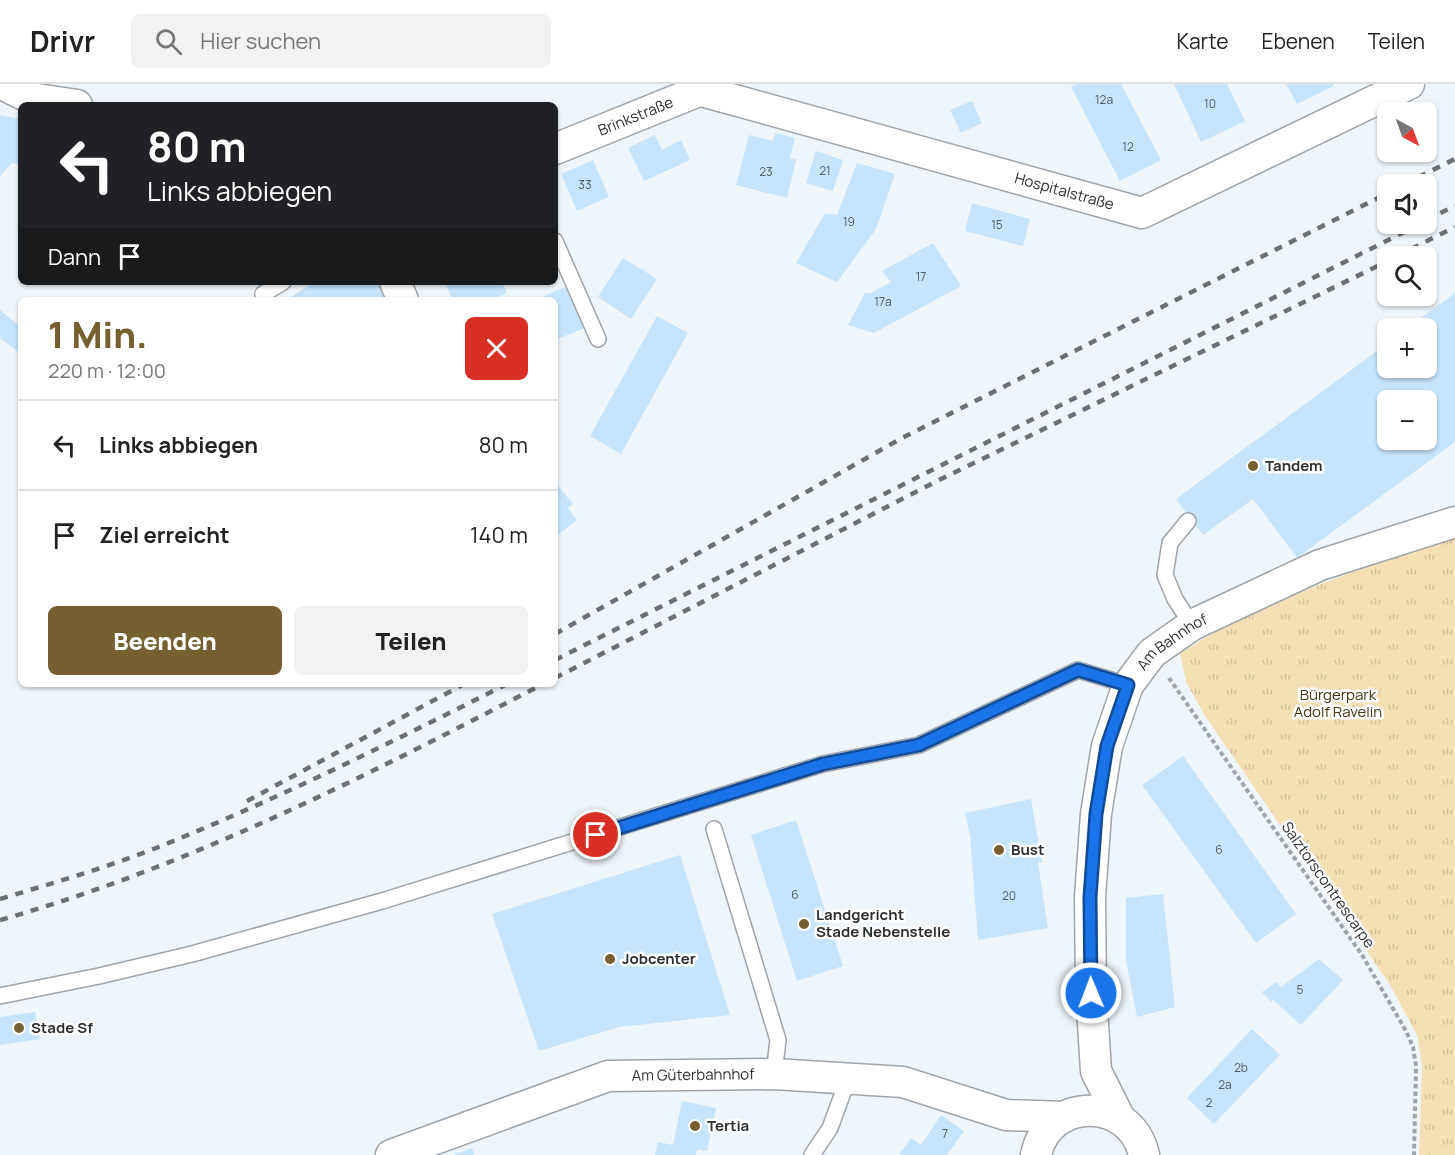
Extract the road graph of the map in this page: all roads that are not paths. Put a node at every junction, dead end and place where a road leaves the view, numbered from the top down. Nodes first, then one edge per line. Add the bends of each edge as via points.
1 (2, 84) edge
2 (1409, 84) edge
3 (706, 86) edge
4 (57, 102) edge
5 (558, 148) edge
6 (558, 248) edge
7 (278, 285) edge
8 (264, 297) edge
9 (598, 339) dead end
10 (1188, 521) dead end
11 (1455, 522) edge
12 (1192, 625) junction
13 (1128, 685) junction
14 (714, 829) dead end
15 (0, 996) edge
16 (1096, 1071) junction
17 (774, 1074) junction
18 (848, 1078) junction
19 (1072, 1114) junction
20 (1006, 1115) junction
21 (1120, 1119) junction
22 (391, 1155) edge
23 (812, 1155) edge
24 (1028, 1155) edge
25 (1036, 1155) edge
26 (1144, 1155) edge

1 - 4 street via 30,98
2 - 3 street, Hospitalstraße via 1142,213
3 - 5 street, Brinkstraße
6 - 9 lane
7 - 8 lane
10 - 12 lane via 1170,543 1165,575
11 - 12 street, Am Bahnhof via 1320,565
12 - 13 street, Am Bahnhof via 1152,653
13 - 15 lane via 1078,670 919,745 823,764 405,894 203,951
13 - 16 street, Am Bahnhof via 1107,746 1096,814 1090,897
14 - 17 lane via 778,1040
16 - 19 street, Am Bahnhof
16 - 21 street, Am Bahnhof
17 - 18 street, Am Güterbahnhof
17 - 22 street, Am Güterbahnhof via 608,1076
18 - 20 street, Am Güterbahnhof via 903,1082
18 - 23 lane via 830,1128
19 - 20 street, Am Güterbahnhof
19 - 21 street, Am Güterbahnhof via 1097,1111
19 - 25 street via 1052,1125
20 - 24 street
21 - 26 street, Am Bahnhof via 1133,1131

